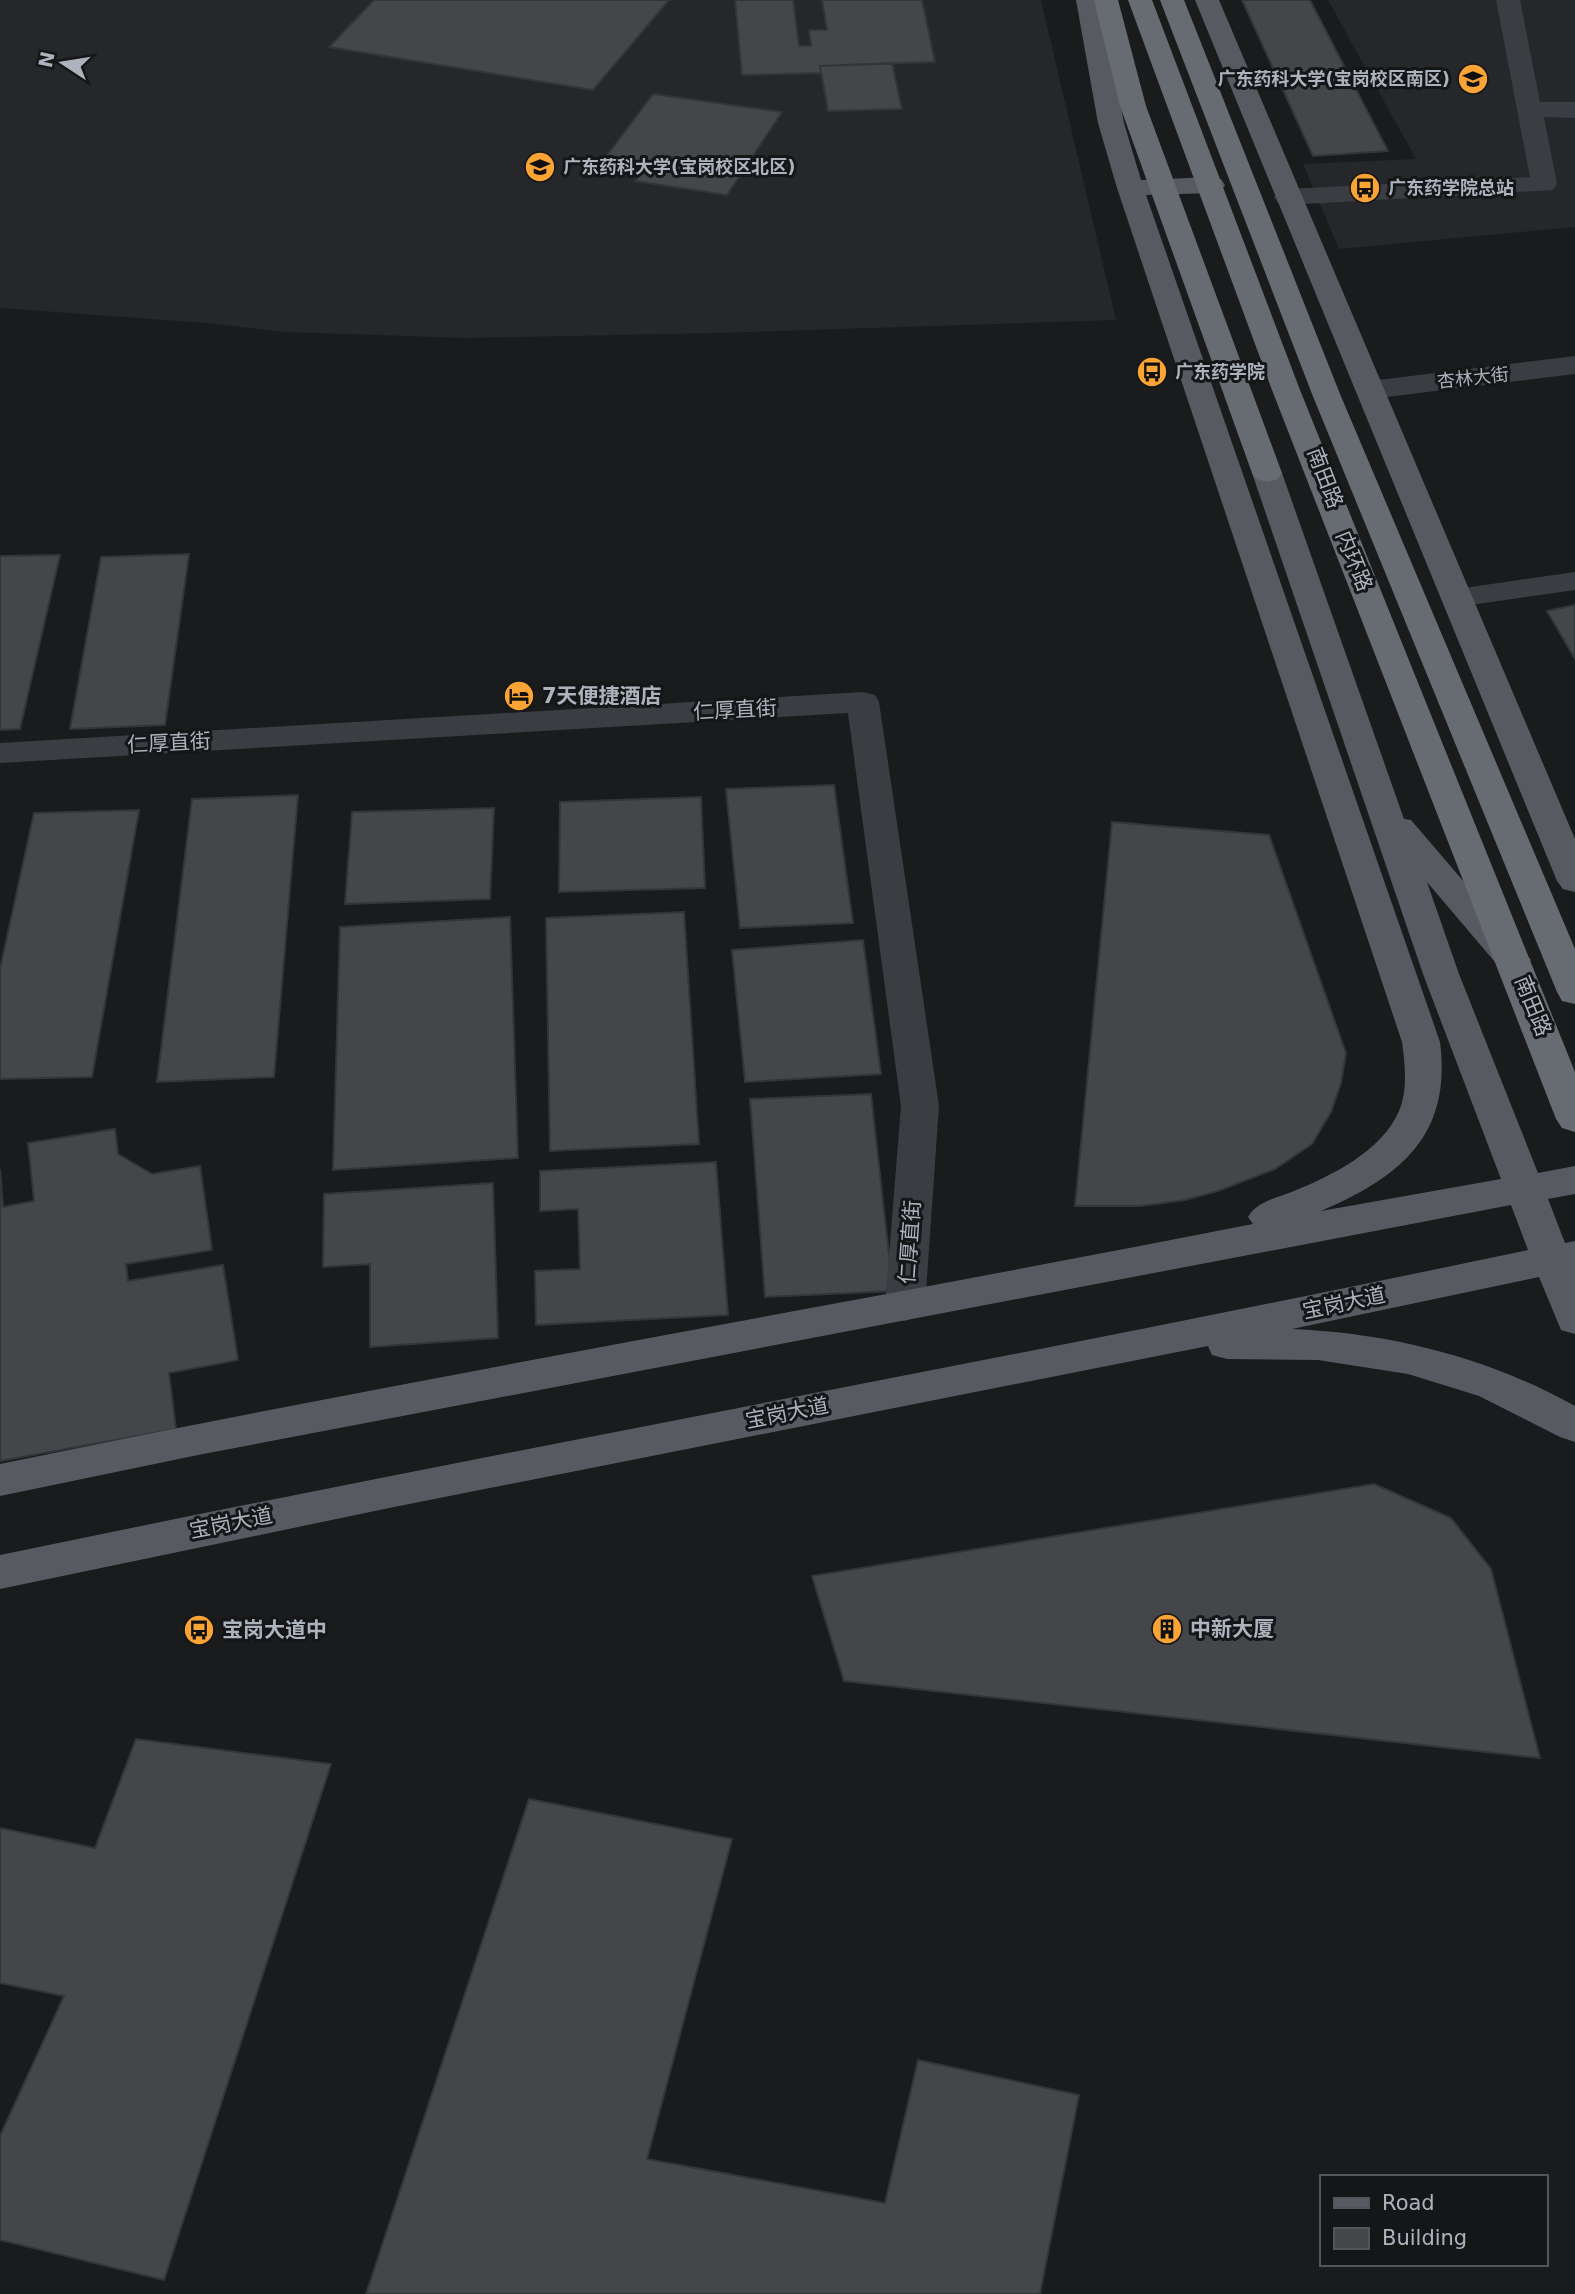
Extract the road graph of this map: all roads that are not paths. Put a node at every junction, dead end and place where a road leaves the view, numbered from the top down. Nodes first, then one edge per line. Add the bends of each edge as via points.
1 (1088, 0) edge
2 (1106, 0) edge
3 (1141, 0) edge
4 (1172, 0) edge
5 (1207, 0) edge
6 (1508, 0) edge
7 (1531, 109) junction
8 (1575, 110) edge
9 (1212, 185) junction
10 (1130, 188) junction
11 (1287, 197) junction
12 (1575, 365) edge
13 (1370, 390) junction
14 (1267, 474) joint
15 (1575, 581) edge
16 (1457, 598) junction
17 (0, 753) edge
18 (1386, 813) junction
19 (1575, 881) edge
20 (1517, 966) junction
21 (1399, 977) junction
22 (1575, 992) edge
23 (1575, 1111) edge
24 (1575, 1119) edge
25 (1575, 1180) edge
26 (1525, 1191) junction
27 (1564, 1258) edge
28 (1147, 1259) junction
29 (905, 1307) junction
30 (1575, 1319) edge
31 (1110, 1351) junction
32 (1575, 1426) edge
33 (0, 1480) edge
34 (0, 1572) edge

1 - 10 main road via 1111,123
2 - 14 highway via 1137,117
3 - 9 main road, 南田路
3 - 24 highway, 内环路 via 1292,403
4 - 22 highway, 内环路 via 1326,394
5 - 11 main road
6 - 7 street
7 - 8 street
7 - 11 street via 1544,184
9 - 10 main road
9 - 20 main road, 南田路
10 - 21 main road
11 - 13 main road
12 - 13 street, 杏林大街
13 - 16 main road
14 - 18 main road
15 - 16 street
16 - 19 main road
17 - 29 street, 仁厚直街 via 863,702 920,1106
18 - 20 main road
18 - 21 main road
18 - 26 main road via 1441,974
20 - 23 main road, 南田路
21 - 28 main road via 1421,1042 1425,1075 1418,1112 1396,1144 1324,1196
25 - 26 main road
26 - 27 main road
26 - 28 main road
27 - 30 main road
27 - 31 main road, 宝岗大道
28 - 29 main road
29 - 33 main road
31 - 32 main road via 1268,1342 1417,1359 1520,1395
31 - 34 main road, 宝岗大道

